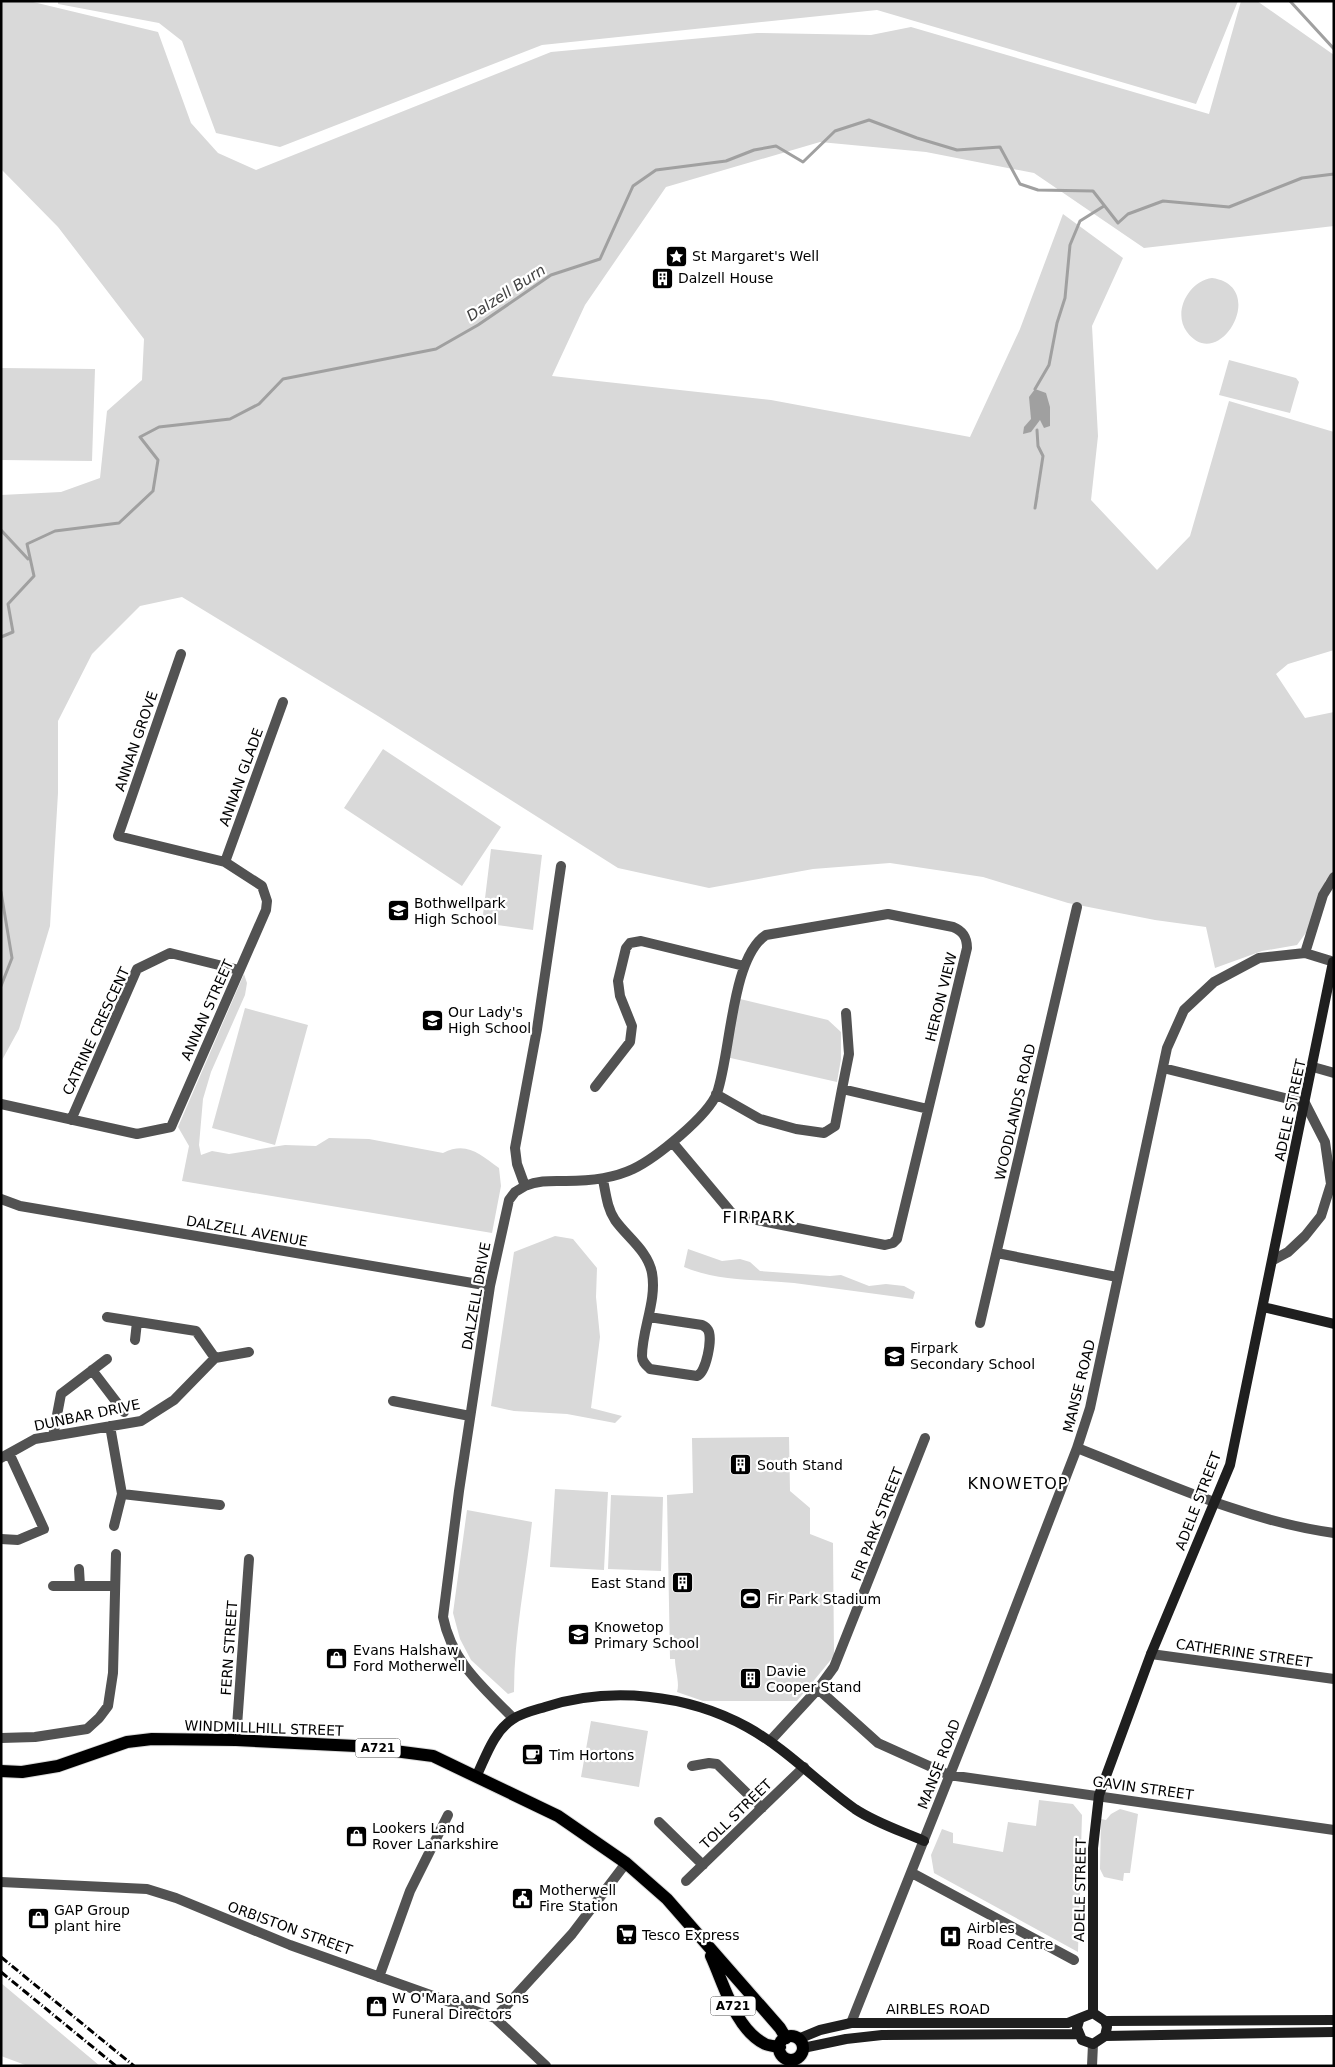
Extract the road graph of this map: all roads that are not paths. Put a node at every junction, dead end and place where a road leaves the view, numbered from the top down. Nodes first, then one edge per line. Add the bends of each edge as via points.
1 (181, 654) dead end
2 (282, 702) dead end
3 (118, 836) joint
4 (225, 862) junction
5 (561, 866) dead end
6 (1334, 877) edge
7 (1077, 907) dead end
8 (1305, 953) junction
9 (1334, 962) edge
10 (744, 966) junction
11 (239, 970) junction
12 (846, 1013) dead end
13 (1313, 1067) junction
14 (1163, 1068) junction
15 (1334, 1073) edge
16 (595, 1087) dead end
17 (842, 1089) junction
18 (716, 1094) junction
19 (1305, 1103) junction
20 (1, 1104) edge
21 (928, 1109) junction
22 (71, 1120) junction
23 (672, 1143) junction
24 (603, 1180) junction
25 (525, 1186) junction
26 (1331, 1191) edge
27 (1, 1199) edge
28 (996, 1252) junction
29 (1273, 1260) junction
30 (1117, 1277) junction
31 (490, 1286) junction
32 (1263, 1306) junction
33 (107, 1317) dead end
34 (649, 1317) junction
35 (138, 1322) junction
36 (980, 1323) dead end
37 (1334, 1324) edge
38 (135, 1340) dead end
39 (249, 1352) dead end
40 (215, 1358) junction
41 (107, 1359) dead end
42 (92, 1370) junction
43 (393, 1401) dead end
44 (124, 1412) dead end
45 (470, 1416) junction
46 (110, 1426) junction
47 (53, 1436) junction
48 (925, 1438) dead end
49 (1077, 1448) junction
50 (6, 1456) edge
51 (122, 1494) junction
52 (1215, 1501) junction
53 (220, 1505) dead end
54 (114, 1526) dead end
55 (1334, 1533) edge
56 (1, 1539) edge
57 (116, 1554) dead end
58 (249, 1559) dead end
59 (80, 1569) dead end
60 (54, 1586) dead end
61 (80, 1586) junction
62 (115, 1586) junction
63 (1151, 1654) junction
64 (1334, 1679) edge
65 (818, 1689) junction
66 (514, 1718) junction
67 (1, 1738) edge
68 (236, 1740) junction
69 (770, 1741) junction
70 (1, 1766) edge
71 (692, 1766) dead end
72 (804, 1768) junction
73 (1, 1771) edge
74 (22, 1772) junction
75 (476, 1775) junction
76 (949, 1775) junction
77 (1099, 1795) junction
78 (762, 1808) junction
79 (448, 1815) dead end
80 (659, 1822) dead end
81 (1334, 1830) edge
82 (924, 1841) junction
83 (626, 1863) junction
84 (703, 1866) junction
85 (912, 1872) junction
86 (686, 1881) dead end
87 (1, 1882) edge
88 (706, 1945) junction
89 (1074, 1960) dead end
90 (379, 1977) junction
91 (1093, 2014) junction
92 (495, 2018) junction
93 (1079, 2020) junction
94 (1334, 2020) edge
95 (1105, 2021) junction
96 (851, 2023) junction
97 (1334, 2032) edge
98 (1078, 2034) junction
99 (1105, 2036) junction
100 (1093, 2044) junction
101 (792, 2052) edge
102 (546, 2066) edge
103 (1092, 2066) edge

1 - 3 street, ANNAN GROVE
2 - 4 street, ANNAN GLADE
3 - 4 street, ANNAN STREET
4 - 11 street, ANNAN STREET via 262,886 267,901
5 - 25 street via 537,1029 515,1148
6 - 8 street via 1323,895
7 - 28 street, WOODLANDS ROAD
8 - 9 street, MANSE ROAD
8 - 14 street, MANSE ROAD via 1259,958 1214,982 1184,1010 1167,1048
9 - 13 street, ADELE STREET
10 - 16 street via 641,941 630,943 618,981 620,996 632,1026 630,1042
10 - 18 street, HERON VIEW
10 - 21 street, HERON VIEW via 753,946 776,932 888,914 960,930 967,940 967,948
11 - 22 street, CATRINE CRESCENT via 170,953 137,970
11 - 22 street, ANNAN STREET via 171,1127 137,1134
12 - 17 street via 849,1054
13 - 15 street
13 - 19 street, ADELE STREET
14 - 19 street
14 - 30 street, MANSE ROAD
17 - 18 street via 835,1126 824,1133 760,1119
17 - 21 street
18 - 23 street, HERON VIEW
19 - 26 street via 1325,1142
19 - 29 street, ADELE STREET
20 - 22 street, ANNAN STREET
21 - 23 street, HERON VIEW via 897,1239 893,1244 736,1216
23 - 24 street, HERON VIEW via 634,1169
24 - 25 street, HERON VIEW via 547,1180
24 - 34 street via 608,1205 645,1254 652,1272
25 - 31 street, DALZELL DRIVE via 510,1200
26 - 29 street via 1321,1216 1288,1252
27 - 31 street, DALZELL AVENUE via 20,1206
28 - 30 street
28 - 36 street, WOODLANDS ROAD
29 - 32 street, ADELE STREET
30 - 49 street, MANSE ROAD via 1090,1408
31 - 45 street, DALZELL DRIVE
32 - 37 street
32 - 52 street, ADELE STREET via 1230,1465
33 - 35 street
34 - 34 street via 702,1325 708,1329 710,1336 702,1374 650,1369 645,1364 642,1358
35 - 38 street
35 - 40 street via 196,1331
39 - 40 street
40 - 46 street, DUNBAR DRIVE via 174,1400 141,1420
41 - 42 street
42 - 44 street
42 - 47 street via 61,1394
43 - 45 street
45 - 66 street, DALZELL DRIVE via 443,1617 455,1654
46 - 47 street, DUNBAR DRIVE
46 - 51 street
47 - 50 street, DUNBAR DRIVE via 36,1439
48 - 65 street, FIR PARK STREET via 841,1653
49 - 52 street
49 - 76 street, MANSE ROAD
50 - 56 street via 44,1529 18,1540
51 - 53 street
51 - 54 street
52 - 55 street via 1303,1529
52 - 63 street, ADELE STREET
57 - 62 street
58 - 68 street, FERN STREET
59 - 61 street
60 - 61 street
61 - 62 street
62 - 67 street via 113,1673 108,1706 100,1718 87,1729 36,1737
63 - 64 street, CATHERINE STREET
63 - 77 street, ADELE STREET
65 - 69 street, FIR PARK STREET
65 - 76 street, GAVIN STREET via 878,1743
66 - 69 street via 570,1700 618,1696 649,1698 708,1710
66 - 75 street via 496,1736
68 - 74 main road, WINDMILLHILL STREET / A721 via 152,1739 126,1742 58,1766
68 - 75 main road, WINDMILLHILL STREET / A721 via 409,1751 432,1756
69 - 72 street
70 - 74 main road
71 - 78 street via 717,1764
72 - 78 street, TOLL STREET
72 - 82 street via 856,1810
73 - 74 main road, WINDMILLHILL STREET / A721
75 - 83 main road, WINDMILLHILL STREET / A721 via 558,1816
76 - 77 street, GAVIN STREET
76 - 82 street, MANSE ROAD
77 - 81 street, GAVIN STREET
77 - 91 street, ADELE STREET via 1093,1848
78 - 84 street, TOLL STREET
79 - 90 street via 410,1891
80 - 84 street
82 - 85 street, MANSE ROAD
83 - 88 main road, WINDMILLHILL STREET / A721 via 667,1899
83 - 92 street via 572,1934
84 - 86 street, TOLL STREET
85 - 89 street
85 - 96 street, MANSE ROAD
87 - 90 street, ORBISTON STREET via 147,1890 176,1898
88 - 101 main road, WINDMILLHILL STREET / A721 via 780,2028
88 - 101 main road, WINDMILLHILL STREET / A721 via 748,2031 765,2044
90 - 92 street, ORBISTON STREET
91 - 93 street, AIRBLES ROAD
91 - 95 street
92 - 102 street, ORBISTON STREET
93 - 96 street, AIRBLES ROAD via 1068,2023
93 - 98 street
94 - 95 street
95 - 99 street
96 - 101 street, AIRBLES ROAD via 820,2030
97 - 99 street
98 - 100 street via 1082,2040
98 - 101 street, AIRBLES ROAD via 882,2035 846,2039
99 - 100 street
100 - 103 street

